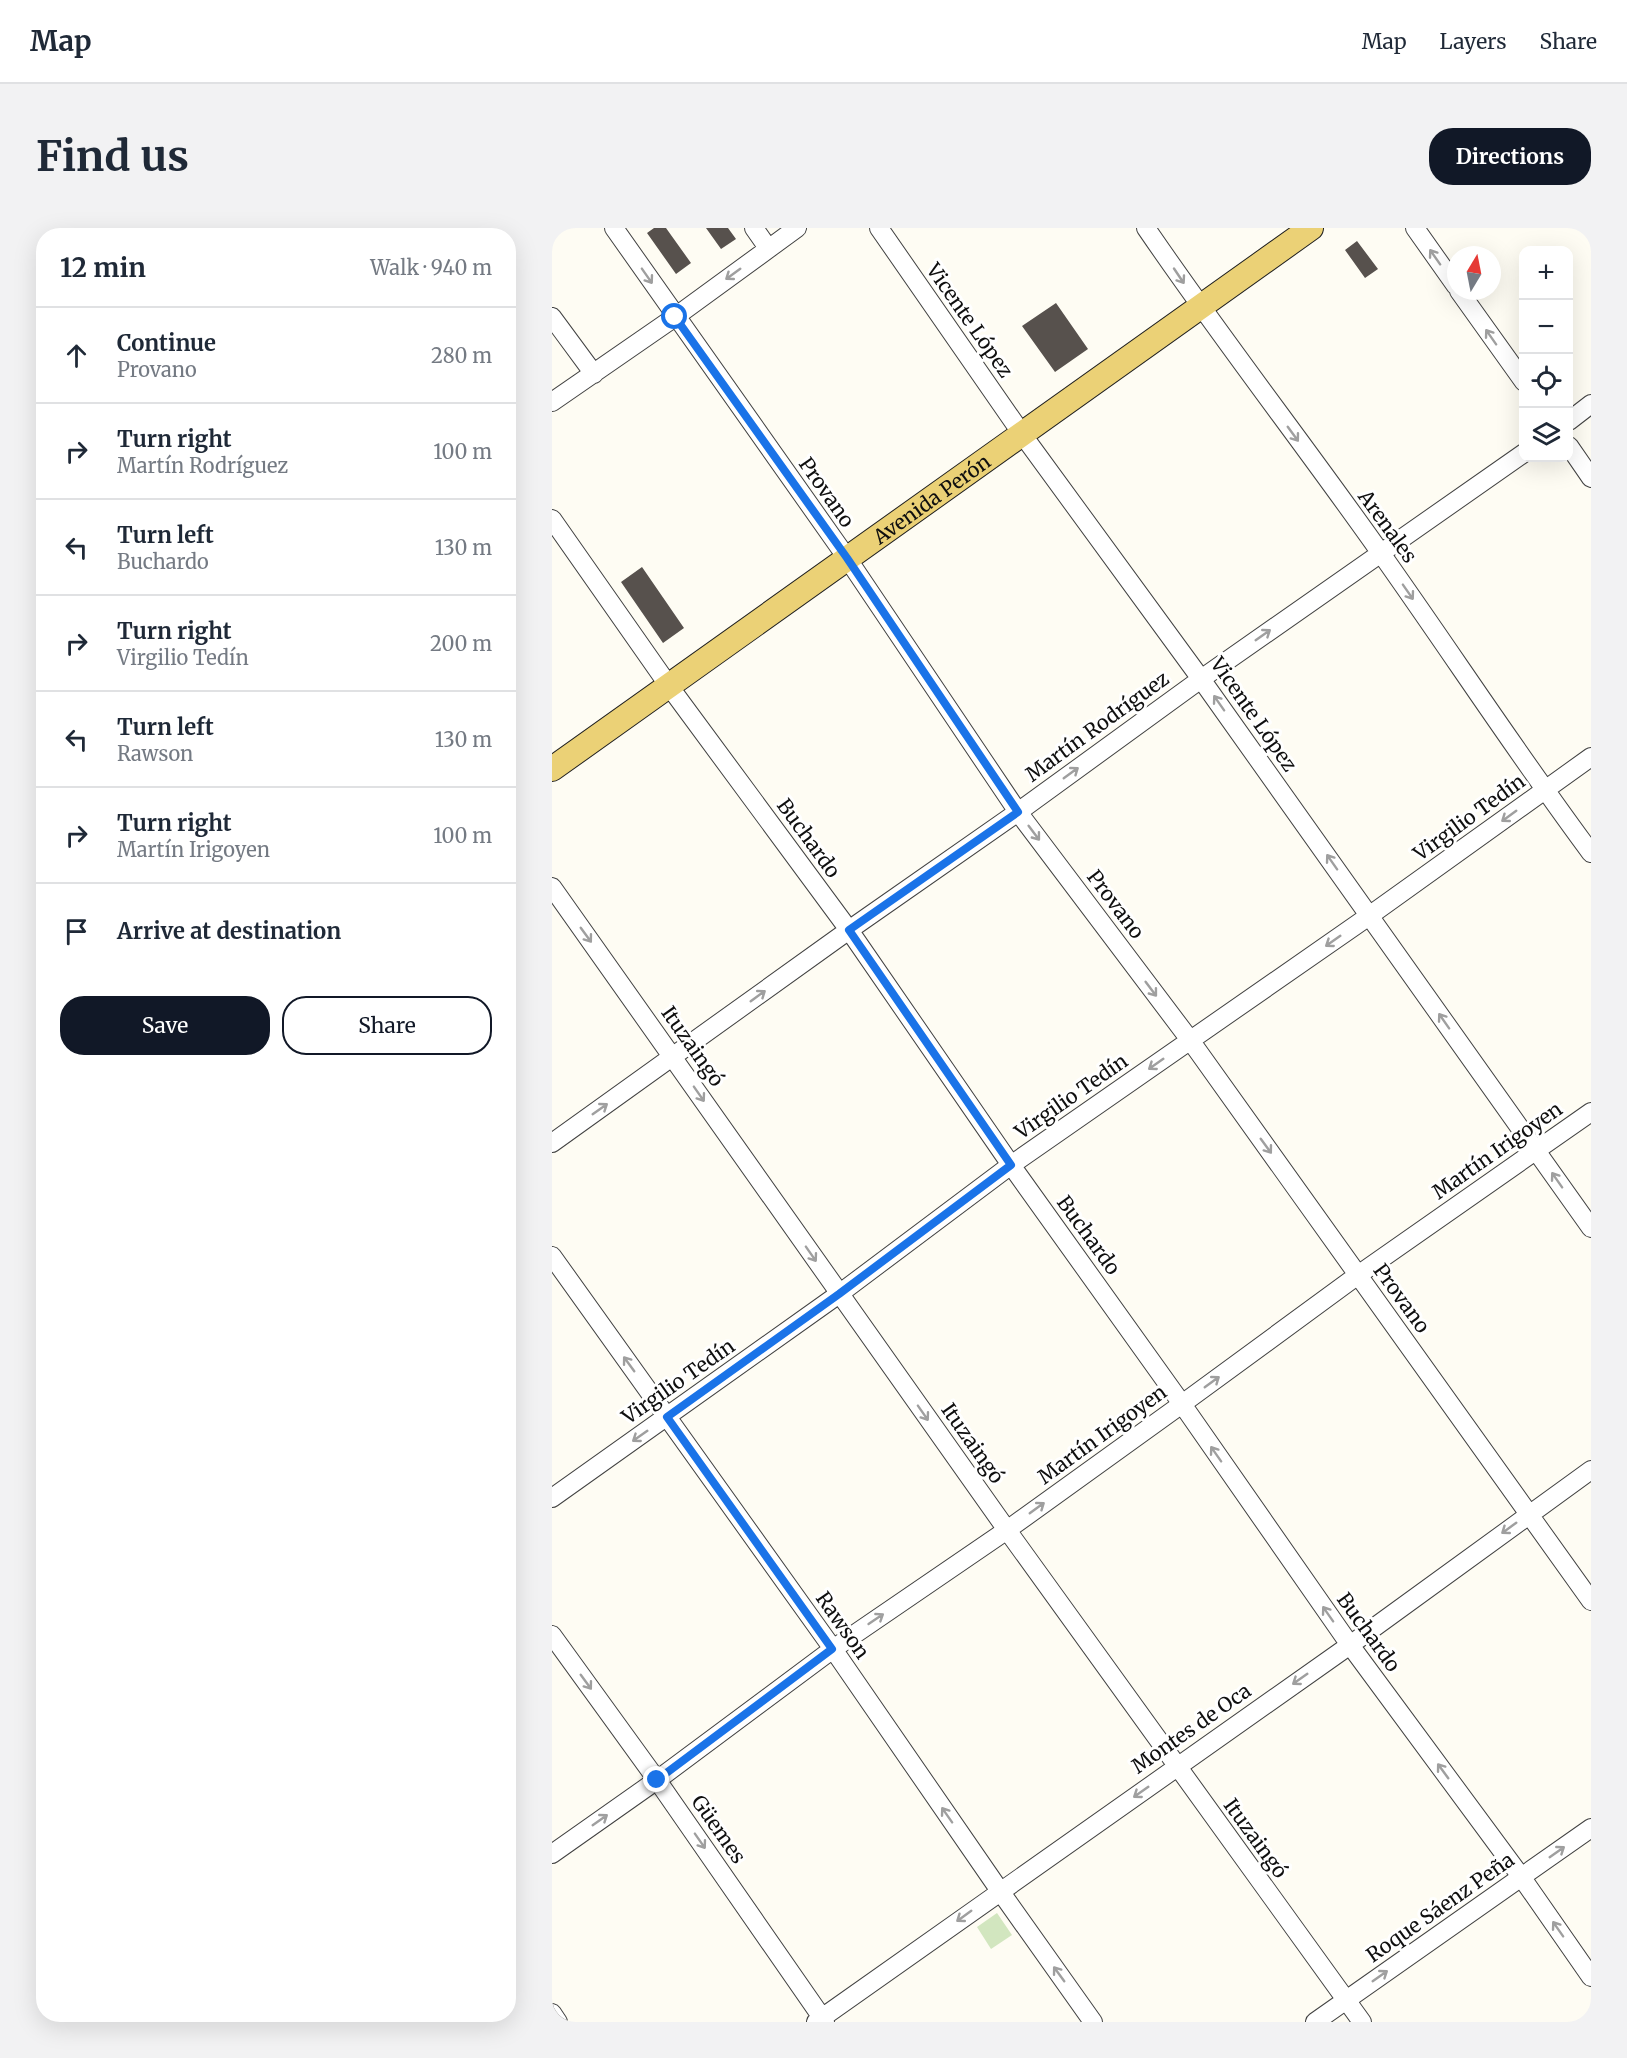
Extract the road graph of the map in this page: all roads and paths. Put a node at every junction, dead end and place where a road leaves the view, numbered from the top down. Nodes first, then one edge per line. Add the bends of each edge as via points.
1 (614, 228) edge
2 (754, 228) edge
3 (797, 228) edge
4 (879, 228) edge
5 (1146, 228) edge
6 (1311, 228) edge
7 (1415, 228) edge
8 (768, 248) junction
9 (1447, 273) edge
10 (1465, 300) edge
11 (1199, 306) junction
12 (552, 317) edge
13 (675, 317) junction
14 (594, 374) junction
15 (1519, 375) edge
16 (552, 402) edge
17 (1591, 404) edge
18 (1573, 418) edge
19 (1022, 434) junction
20 (1573, 452) edge
21 (1519, 456) edge
22 (1591, 478) edge
23 (552, 519) edge
24 (1380, 552) junction
25 (847, 558) junction
26 (1201, 679) junction
27 (669, 686) junction
28 (1591, 757) edge
29 (552, 769) edge
30 (1544, 791) junction
31 (1018, 812) junction
32 (1591, 853) edge
33 (552, 887) edge
34 (1370, 916) junction
35 (849, 930) junction
36 (1190, 1040) junction
37 (673, 1057) junction
38 (1591, 1112) edge
39 (552, 1143) edge
40 (1536, 1150) junction
41 (1011, 1165) junction
42 (1591, 1228) edge
43 (552, 1256) edge
44 (1358, 1275) junction
45 (839, 1294) junction
46 (1182, 1404) junction
47 (667, 1417) junction
48 (1591, 1470) edge
49 (552, 1498) edge
50 (1528, 1514) junction
51 (1007, 1530) junction
52 (1591, 1601) edge
53 (552, 1635) edge
54 (1350, 1645) junction
55 (832, 1649) junction
56 (1176, 1767) junction
57 (657, 1780) junction
58 (1591, 1828) edge
59 (552, 1854) edge
60 (1522, 1878) junction
61 (999, 1891) junction
62 (1591, 1977) edge
63 (1346, 2000) junction
64 (552, 2013) edge
65 (821, 2021) edge
66 (558, 2022) edge
67 (1093, 2022) edge
68 (1315, 2022) edge
69 (1362, 2022) edge

1 -> 13 street, Provano
2 - 8 street
3 - 8 street
4 - 19 street, Vicente López
5 -> 11 street, Arenales
6 - 11 main road, Avenida Perón
9 -> 7 street
8 -> 13 street
15 -> 10 street
11 - 19 main road, Avenida Perón
11 -> 24 street, Arenales
12 - 14 street
13 - 14 street
13 - 25 street, Provano
14 - 16 street
17 - 18 street
19 - 25 main road, Avenida Perón
19 - 26 street, Vicente López
20 - 22 street
21 - 24 street, Martín Rodríguez
23 - 27 street, Buchardo
26 -> 24 street, Martín Rodríguez
24 -> 30 street, Arenales
25 - 27 main road, Avenida Perón
25 - 31 street, Provano
31 -> 26 street, Martín Rodríguez
34 -> 26 street, Vicente López
27 - 29 main road, Avenida Perón
27 - 35 street, Buchardo
28 - 30 street, Virgilio Tedín
30 - 32 street, Arenales
30 -> 34 street, Virgilio Tedín
31 - 35 street, Martín Rodríguez
31 -> 36 street, Provano
33 -> 37 street, Ituzaingó
34 -> 36 street, Virgilio Tedín
40 -> 34 street, Vicente López
37 -> 35 street, Martín Rodríguez
35 - 41 street, Buchardo
36 -> 41 street, Virgilio Tedín
36 -> 44 street, Provano
39 -> 37 street, Martín Rodríguez
37 -> 45 street, Ituzaingó
38 - 40 street, Martín Irigoyen
42 -> 40 street, Vicente López
40 - 44 street, Martín Irigoyen
41 - 45 street, Virgilio Tedín
41 - 46 street, Buchardo
47 -> 43 street, Rawson
46 -> 44 street, Martín Irigoyen
44 - 50 street, Provano
45 - 47 street, Virgilio Tedín
45 -> 51 street, Ituzaingó
51 -> 46 street, Martín Irigoyen
54 -> 46 street, Buchardo
47 -> 49 street, Virgilio Tedín
47 - 55 street, Rawson
48 - 50 street, Montes de Oca
50 - 52 street, Provano
50 -> 54 street, Montes de Oca
55 -> 51 street, Martín Irigoyen
51 - 56 street, Ituzaingó
53 -> 57 street, Güemes
54 -> 56 street, Montes de Oca
60 -> 54 street, Buchardo
55 - 57 street, Martín Irigoyen
61 -> 55 street, Rawson
56 -> 61 street, Montes de Oca
56 - 63 street, Ituzaingó
59 -> 57 street, Martín Irigoyen
57 -> 65 street, Güemes
60 -> 58 street, Roque Sáenz Peña
62 -> 60 street, Buchardo
63 -> 60 street, Roque Sáenz Peña
61 -> 65 street, Montes de Oca
67 -> 61 street, Rawson
63 - 68 street, Roque Sáenz Peña
63 - 69 street, Ituzaingó
64 - 66 street

